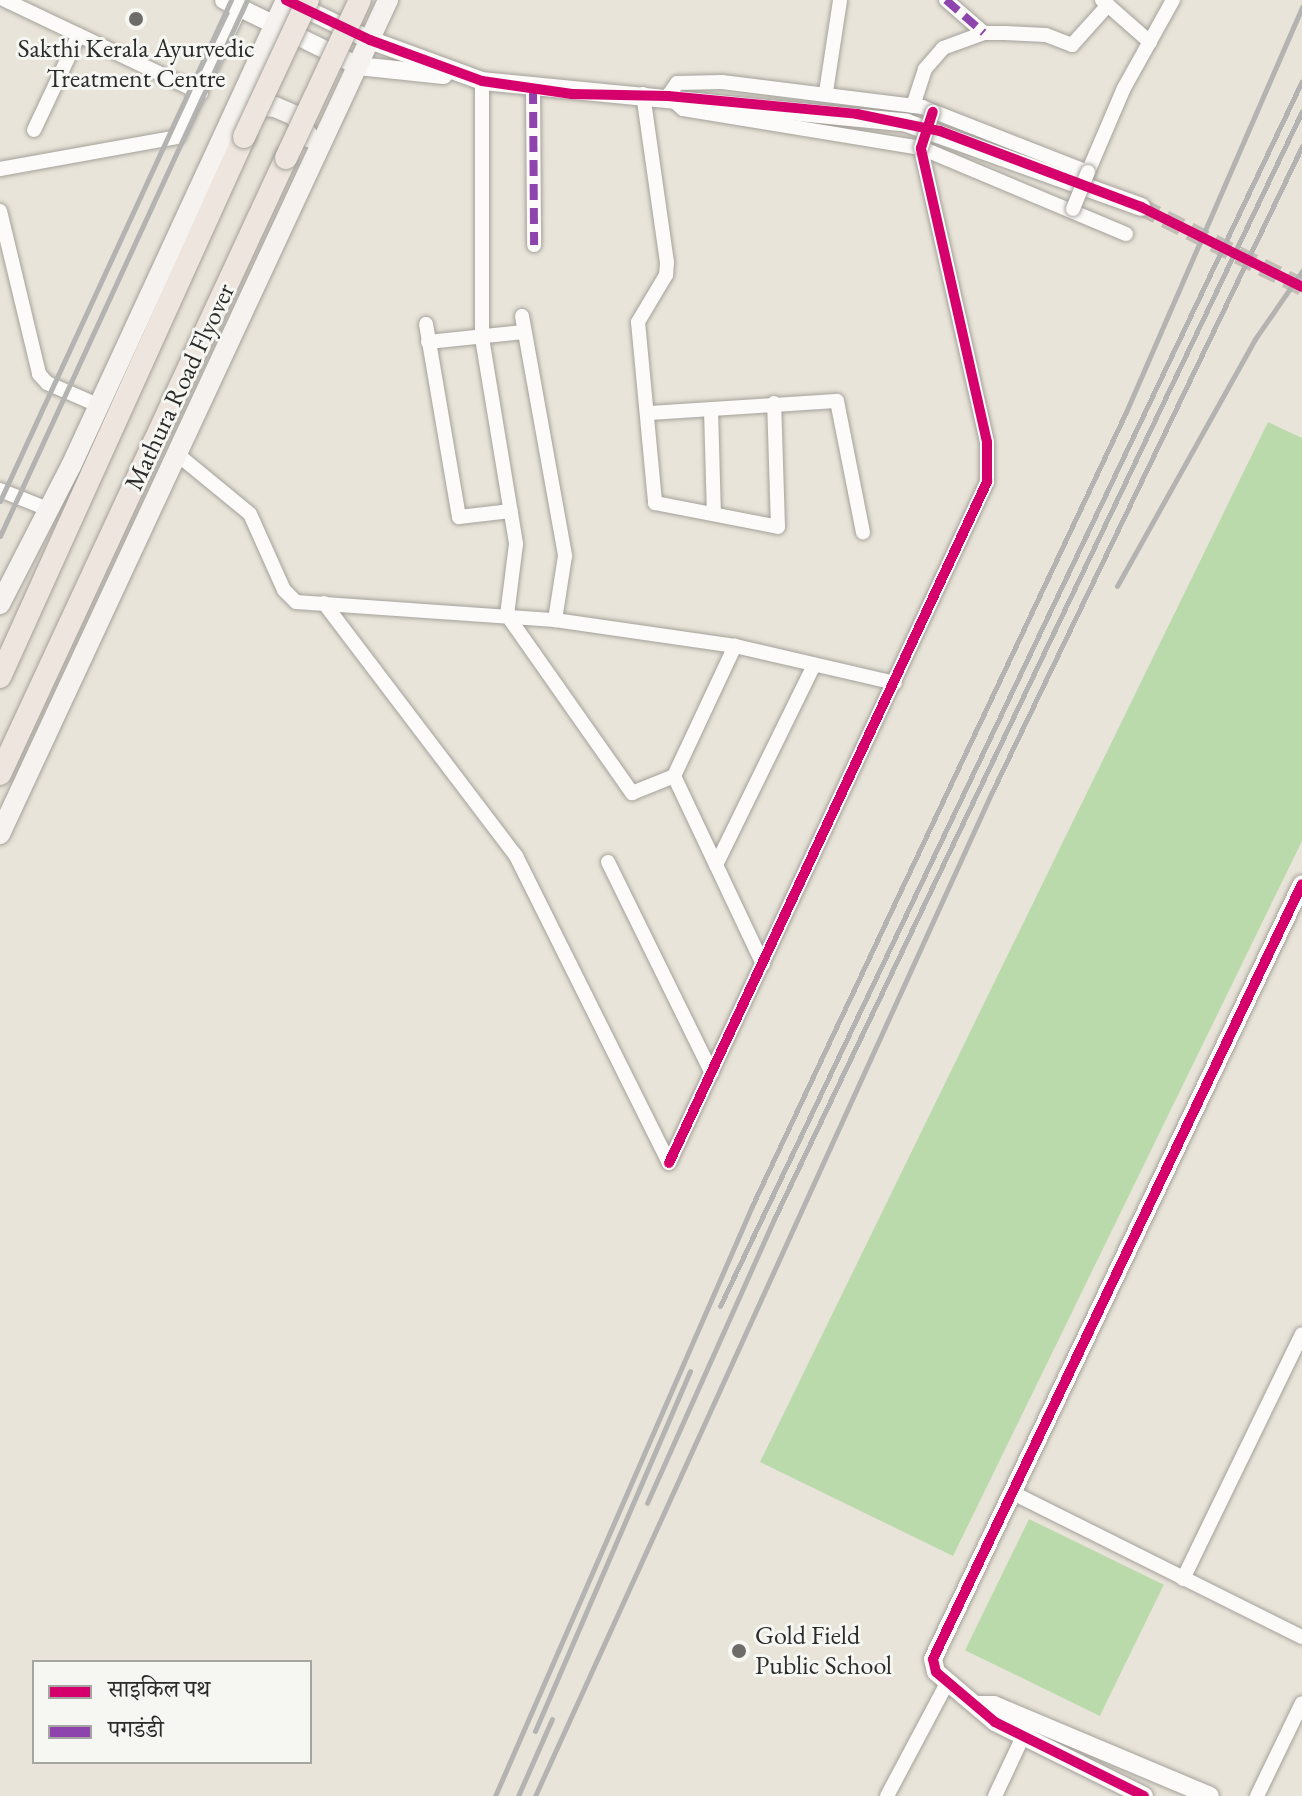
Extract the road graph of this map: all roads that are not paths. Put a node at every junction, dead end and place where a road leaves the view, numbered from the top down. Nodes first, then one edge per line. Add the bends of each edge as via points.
1 (5, 0) edge
2 (286, 0) edge
3 (308, 0) edge
4 (360, 0) edge
5 (388, 0) edge
6 (840, 0) edge
7 (946, 0) edge
8 (1173, 0) edge
9 (1105, 3) edge
10 (232, 4) edge
11 (272, 24) junction
12 (984, 33) junction
13 (79, 35) junction
14 (370, 40) junction
15 (1150, 42) junction
16 (358, 66) junction
17 (476, 80) junction
18 (533, 88) junction
19 (826, 92) junction
20 (201, 93) junction
21 (643, 94) junction
22 (668, 96) junction
23 (913, 106) junction
24 (933, 112) junction
25 (234, 117) junction
26 (34, 130) dead end
27 (921, 148) junction
28 (315, 156) junction
29 (0, 169) edge
30 (1088, 172) junction
31 (1141, 207) tunnel mouth
32 (1073, 209) junction
33 (0, 211) edge
34 (190, 215) junction
35 (1126, 234) dead end
36 (534, 245) dead end
37 (522, 316) dead end
38 (426, 324) dead end
39 (523, 332) junction
40 (482, 338) junction
41 (428, 342) junction
42 (774, 403) junction
43 (100, 406) junction
44 (711, 409) junction
45 (649, 413) junction
46 (177, 454) junction
47 (0, 490) edge
48 (48, 509) junction
49 (511, 511) junction
50 (714, 514) junction
51 (863, 532) dead end
52 (324, 603) junction
53 (0, 604) edge
54 (507, 615) junction
55 (555, 620) junction
56 (735, 646) junction
57 (814, 665) junction
58 (0, 677) edge
59 (895, 683) junction
60 (0, 774) edge
61 (674, 776) junction
62 (0, 834) edge
63 (608, 862) dead end
64 (716, 865) junction
65 (1302, 884) edge
66 (763, 964) junction
67 (712, 1073) junction
68 (1302, 1334) edge
69 (1013, 1493) junction
70 (1183, 1579) junction
71 (1302, 1637) edge
72 (947, 1683) junction
73 (1302, 1703) edge
74 (1026, 1729) junction
75 (887, 1796) edge
76 (995, 1796) edge
77 (1144, 1796) edge
78 (1210, 1796) edge
79 (1257, 1796) edge

1 - 13 street
2 - 11 main road
2 - 14 street
3 - 58 highway, Mathura Road Flyover, bridge
4 - 60 highway, Mathura Road Flyover, bridge
5 - 14 main road
6 - 19 street
7 - 12 street
8 - 15 street
9 - 12 street via 1072,45 1031,33
9 - 15 street
10 - 11 street
10 - 20 street
11 - 16 street
11 - 25 main road
11 - 34 main road via 198,176
12 - 23 street via 943,48 925,69
13 - 20 street
13 - 26 street
14 - 16 main road
14 - 17 street
15 - 30 street
16 - 17 street
16 - 28 main road
17 - 18 street
17 - 40 street
18 - 21 street
18 - 36 street
19 - 22 street via 677,83
19 - 23 street
20 - 29 street via 183,130 169,140
21 - 22 street
21 - 45 street via 667,262 666,275 638,322
22 - 27 street via 683,109
22 - 31 street via 907,123
23 - 24 street
24 - 27 street, bridge
24 - 30 street
25 - 28 main road via 253,105 294,115 308,133
25 - 34 main road
27 - 32 street
27 - 59 street via 990,468
28 - 46 main road
30 - 32 street, bridge
32 - 35 street
33 - 43 street via 42,380
34 - 43 main road
37 - 39 street
38 - 41 street
39 - 40 street
39 - 55 street via 565,556
40 - 41 street
40 - 49 street
41 - 49 street via 459,517
42 - 44 street
42 - 50 street via 778,527
42 - 51 street via 837,401
43 - 48 main road
44 - 45 street
44 - 50 street
45 - 50 street via 655,503
46 - 52 street via 250,514 284,590 296,602
46 - 62 main road
47 - 48 street
48 - 53 main road
49 - 54 street via 516,544
52 - 54 street
52 - 67 street via 516,856 669,1163
54 - 55 street
54 - 61 street via 632,793
55 - 56 street
56 - 57 street
56 - 61 street
57 - 59 street
57 - 64 street
59 - 66 street
61 - 64 street
63 - 67 street
64 - 66 street
65 - 69 street
66 - 67 street
68 - 70 street
69 - 70 street
69 - 72 street via 933,1659
70 - 71 street
72 - 74 street via 977,1705 994,1705
72 - 75 street
73 - 79 street
74 - 76 street
74 - 77 street
74 - 78 street

